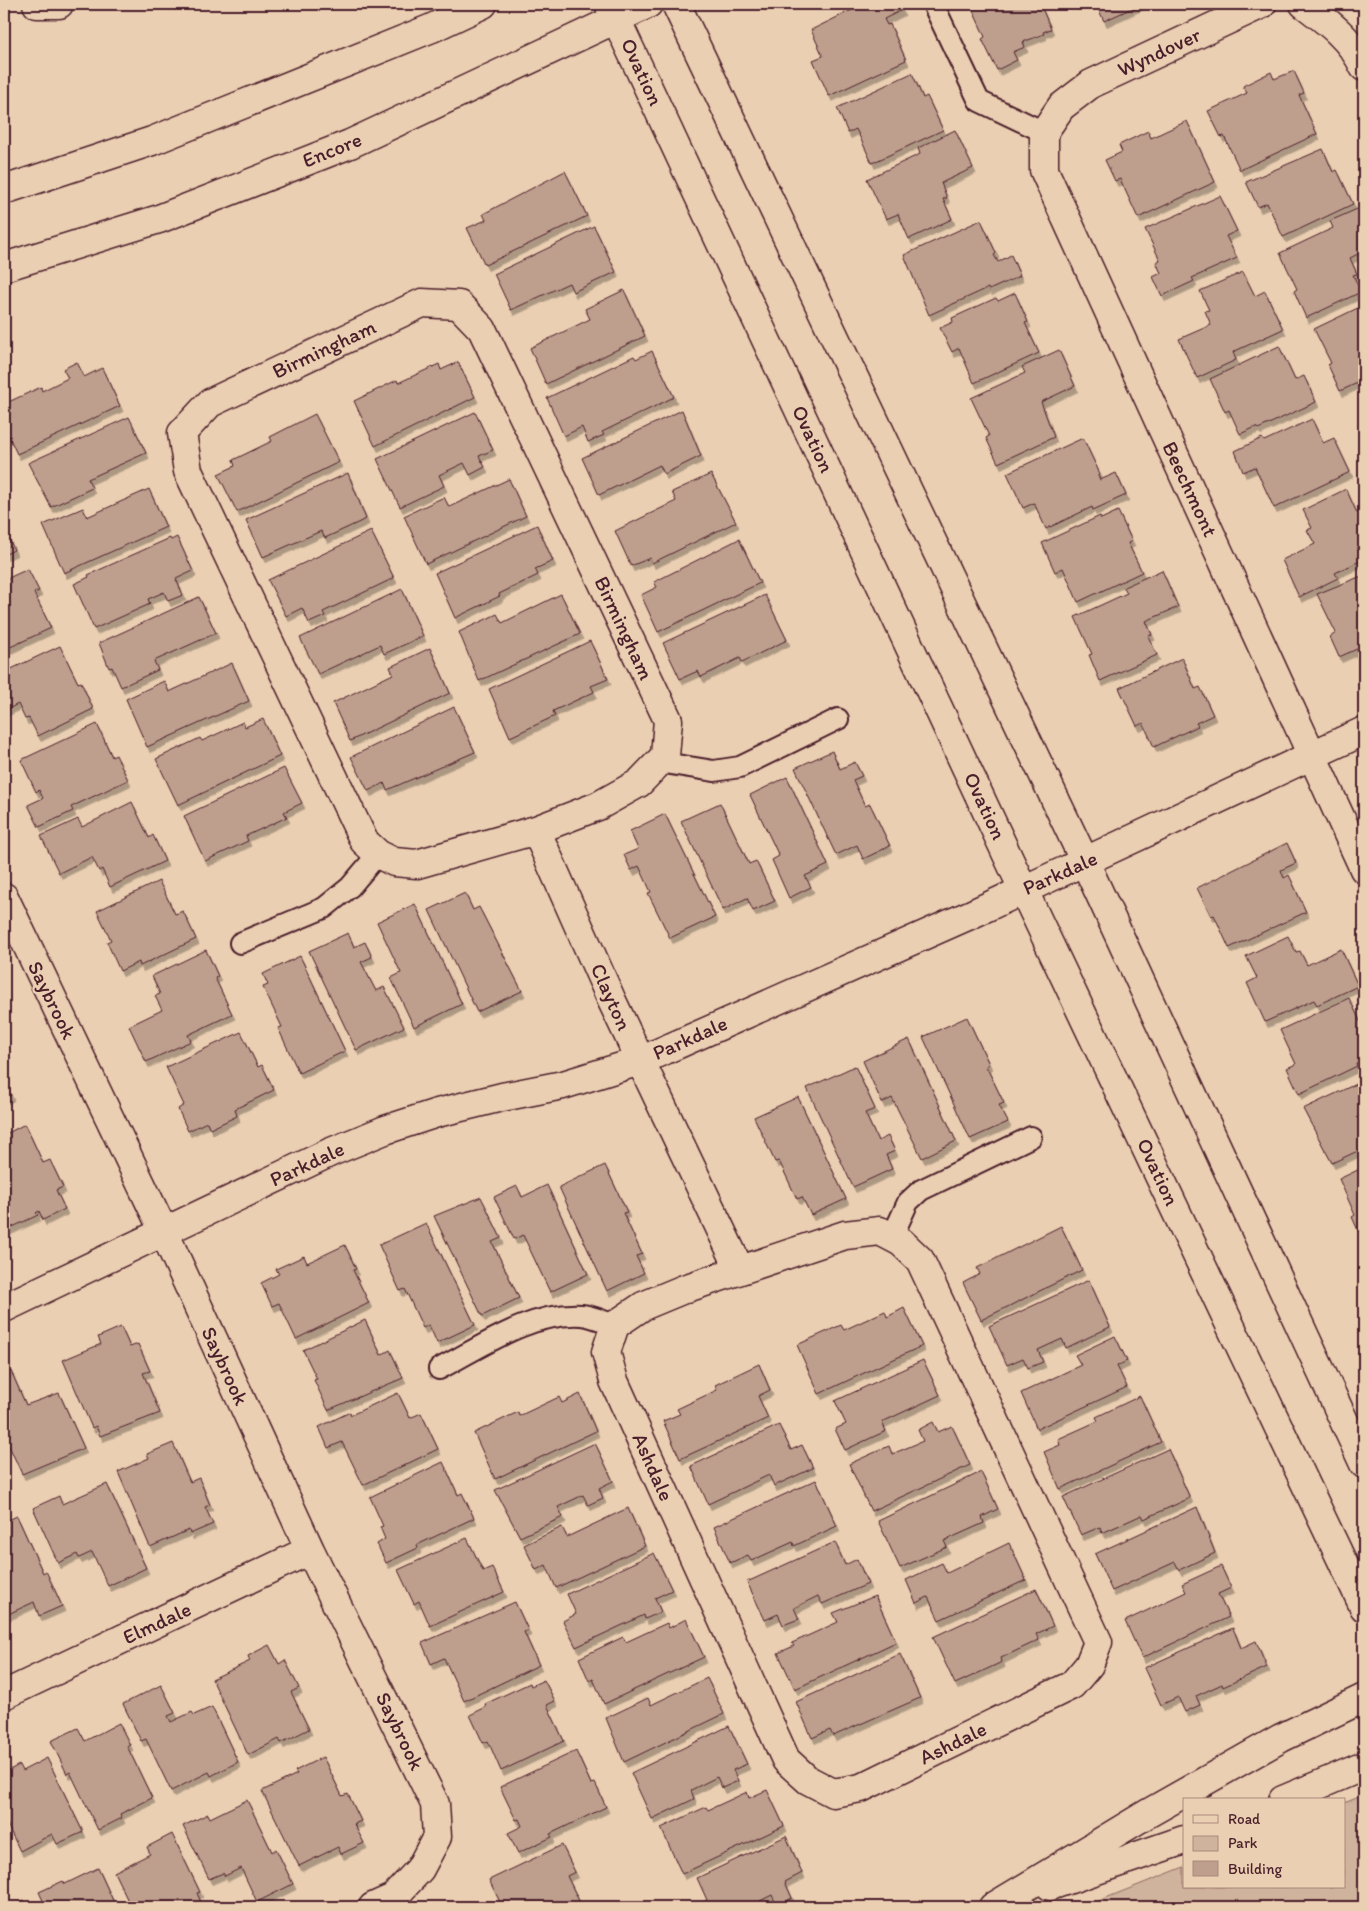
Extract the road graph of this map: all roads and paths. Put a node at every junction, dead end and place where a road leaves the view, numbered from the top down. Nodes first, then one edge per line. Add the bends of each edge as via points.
1 (37, 4) edge
2 (59, 4) edge
3 (483, 4) edge
4 (648, 4) edge
5 (676, 4) edge
6 (933, 4) edge
7 (1262, 4) edge
8 (1310, 6) edge
9 (613, 11) edge
10 (1364, 67) edge
11 (1044, 132) junction
12 (4, 190) edge
13 (4, 267) edge
14 (838, 719) dead end
15 (1364, 732) edge
16 (1312, 756) junction
17 (658, 762) junction
18 (536, 830) junction
19 (378, 854) junction
20 (1085, 862) junction
21 (1364, 869) edge
22 (1023, 889) junction
23 (7, 912) edge
24 (240, 943) dead end
25 (640, 1061) junction
26 (1031, 1137) dead end
27 (164, 1232) junction
28 (892, 1237) junction
29 (740, 1270) junction
30 (4, 1308) edge
31 (616, 1325) junction
32 (439, 1369) dead end
33 (1364, 1464) edge
34 (310, 1550) junction
35 (1364, 1606) edge
36 (4, 1695) edge
37 (1364, 1698) edge
38 (1364, 1766) edge
39 (1288, 1798) edge
40 (1183, 1840) edge
41 (390, 1904) edge
42 (995, 1906) edge

1 - 2 street
3 - 12 street via 423,32 170,134
4 - 9 street, Encore
5 - 20 street
6 - 11 lane via 979,102
7 - 11 street, Wyndover via 1091,84 1061,107
8 - 10 street via 1357,51
9 - 13 street, Encore via 350,144 159,219
9 - 22 street, Ovation
11 - 16 street, Beechmont via 1044,170
14 - 17 lane via 740,767 714,771
15 - 16 street, Parkdale
16 - 20 street, Parkdale
16 - 21 street, Beechmont
17 - 18 street, Birmingham via 639,783 598,806
17 - 19 street, Birmingham via 665,756 668,720 482,329 459,305 422,303 210,403 182,433 188,472 364,841
18 - 19 street, Birmingham via 417,864 394,862
18 - 25 street, Clayton
19 - 24 lane via 350,887 324,908
20 - 22 street, Parkdale
20 - 33 street
22 - 25 street, Parkdale
22 - 35 street, Ovation
23 - 27 street, Saybrook
25 - 27 street, Parkdale via 563,1086 483,1101 385,1130 331,1152
25 - 29 street, Clayton
26 - 28 lane via 921,1190 908,1202
27 - 30 street, Parkdale
27 - 34 street, Saybrook
28 - 29 street, Ashdale via 880,1231 845,1235
28 - 31 street, Ashdale via 920,1260 1098,1642 1090,1665 1072,1685 861,1788 833,1793 808,1780 786,1760 614,1381 606,1352
29 - 31 street, Ashdale via 643,1306
31 - 32 lane via 583,1315 554,1317 523,1325
34 - 36 street, Elmdale
34 - 41 street, Saybrook via 436,1804 437,1837 420,1869
37 - 42 street via 1281,1738
38 - 39 street
40 - 42 street

